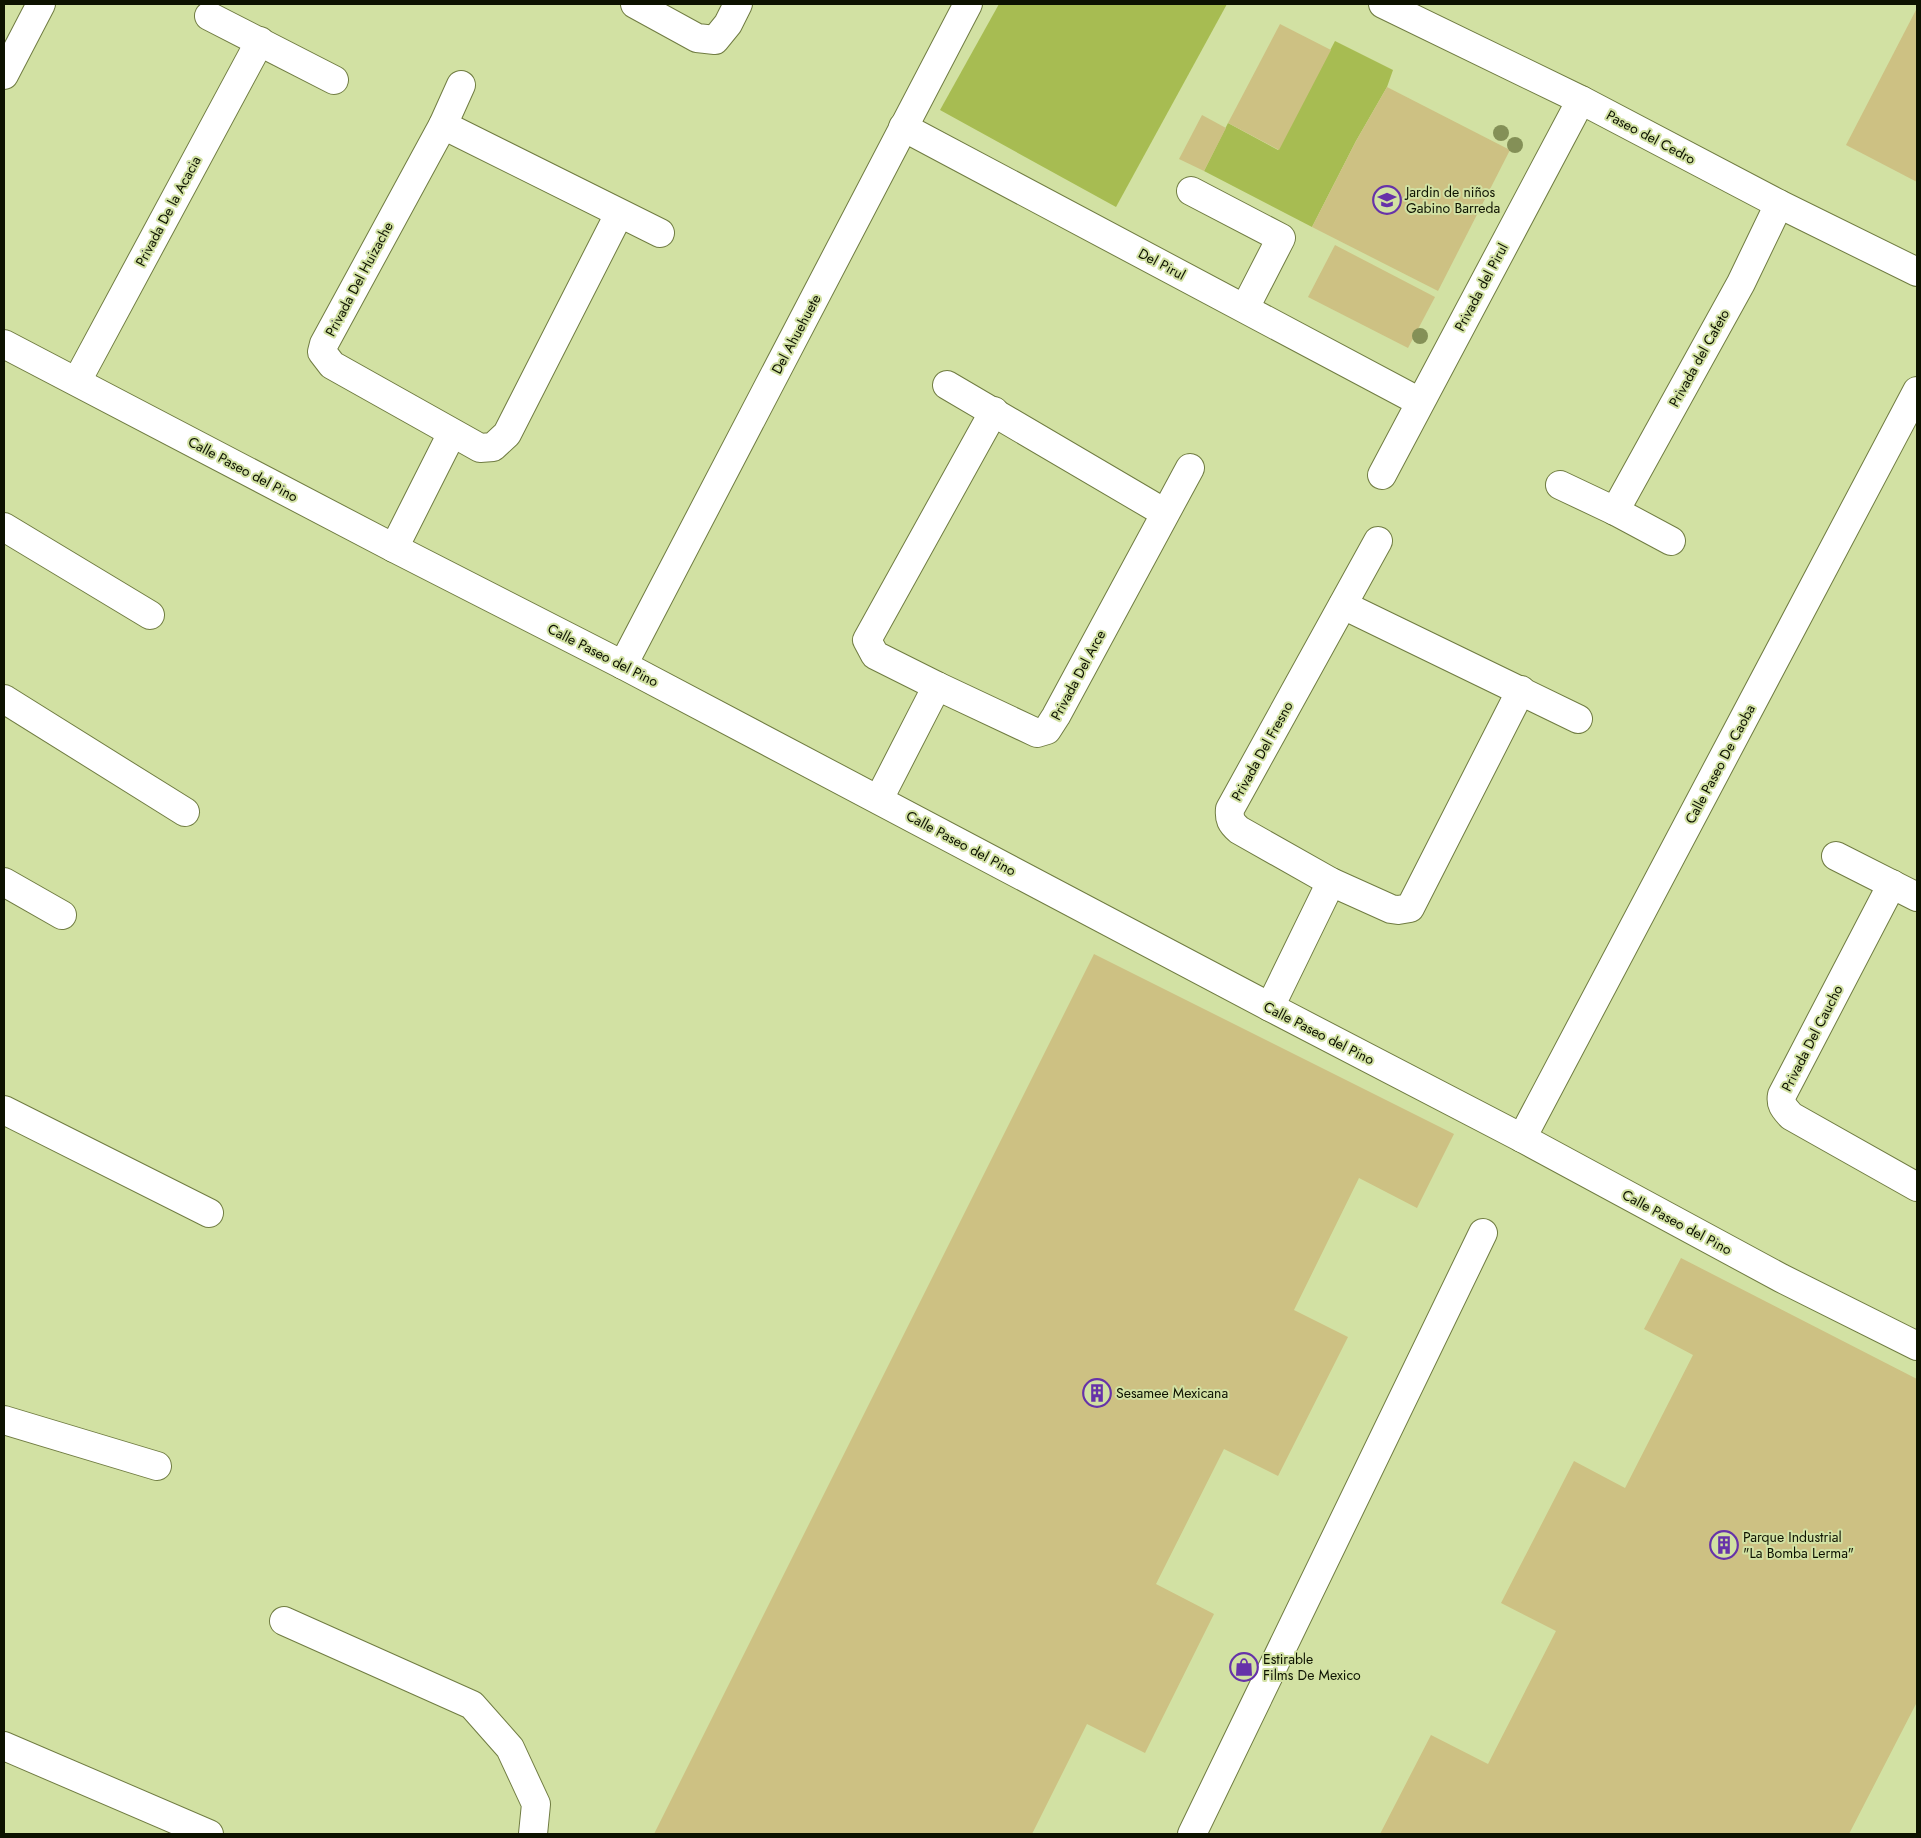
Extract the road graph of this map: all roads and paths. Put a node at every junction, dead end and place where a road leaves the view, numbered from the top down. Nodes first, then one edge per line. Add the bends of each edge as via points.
1 (41, 4) edge
2 (635, 4) edge
3 (738, 4) edge
4 (968, 4) edge
5 (1383, 4) edge
6 (209, 16) dead end
7 (260, 41) junction
8 (4, 75) edge
9 (334, 80) dead end
10 (462, 85) dead end
11 (1581, 100) junction
12 (443, 125) junction
13 (903, 127) junction
14 (1191, 191) dead end
15 (1779, 204) junction
16 (618, 214) junction
17 (660, 233) dead end
18 (1917, 272) edge
19 (1246, 308) junction
20 (4, 344) edge
21 (77, 381) junction
22 (947, 385) dead end
23 (1917, 391) edge
24 (1420, 402) junction
25 (994, 411) junction
26 (452, 433) junction
27 (1190, 468) dead end
28 (1382, 475) dead end
29 (1560, 485) dead end
30 (1616, 511) junction
31 (1165, 513) junction
32 (4, 528) edge
33 (1378, 541) dead end
34 (1671, 541) dead end
35 (394, 548) junction
36 (1343, 605) junction
37 (150, 615) dead end
38 (623, 665) junction
39 (937, 686) junction
40 (1521, 690) junction
41 (4, 699) edge
42 (1578, 718) dead end
43 (879, 799) junction
44 (185, 812) dead end
45 (1836, 856) dead end
46 (4, 882) edge
47 (1332, 882) junction
48 (1892, 884) junction
49 (1917, 897) edge
50 (62, 916) dead end
51 (1270, 1007) junction
52 (4, 1110) edge
53 (1522, 1138) junction
54 (1917, 1187) edge
55 (209, 1213) dead end
56 (1483, 1233) dead end
57 (1917, 1346) edge
58 (4, 1420) edge
59 (157, 1466) dead end
60 (284, 1621) dead end
61 (4, 1746) edge
62 (209, 1834) edge
63 (533, 1834) edge
64 (1192, 1834) edge

1 - 8 street
2 - 3 street via 697,38 715,40
4 - 13 street, Del Ahuehuete
5 - 11 street, Paseo del Cedro
6 - 7 street
7 - 9 street
7 - 21 street, Privada De la Acacia
10 - 12 street, Privada Del Huizache
11 - 15 street, Paseo del Cedro
11 - 24 street, Privada del Pirul
12 - 16 street
12 - 26 street, Privada Del Huizache via 322,352 332,365
13 - 19 street, Del Pirul
13 - 38 street, Del Ahuehuete
14 - 19 street via 1281,238
15 - 18 street, Paseo del Cedro
15 - 30 street, Privada del Cafeto via 1740,283
16 - 17 street
16 - 26 street, Privada Del Huizache via 507,434 492,447 480,448
19 - 24 street, Del Pirul
20 - 21 street, Calle Paseo del Pino
21 - 35 street, Calle Paseo del Pino
22 - 25 street
23 - 53 street, Calle Paseo De Caoba
24 - 28 street, Privada del Pirul
25 - 31 street
25 - 39 street, Privada Del Arce via 867,640 875,655
26 - 35 street
27 - 31 street, Privada Del Arce
29 - 30 street
30 - 34 street
31 - 39 street, Privada Del Arce via 1048,730 1037,733
32 - 37 street
33 - 36 street, Privada Del Fresno
35 - 38 street, Calle Paseo del Pino
36 - 40 street
36 - 47 street, Privada Del Fresno via 1230,810 1229,818 1239,830
38 - 43 street, Calle Paseo del Pino
39 - 43 street
40 - 42 street
40 - 47 street, Privada Del Fresno via 1410,908 1391,909
41 - 44 street
43 - 51 street, Calle Paseo del Pino
45 - 48 street
46 - 50 street
47 - 51 street
48 - 49 street
48 - 54 street, Privada Del Caucho via 1781,1101 1791,1116
51 - 53 street, Calle Paseo del Pino
52 - 55 street
53 - 57 street, Calle Paseo del Pino via 1781,1278
56 - 64 street
58 - 59 street
60 - 63 street via 472,1705 510,1748 536,1804
61 - 62 street

